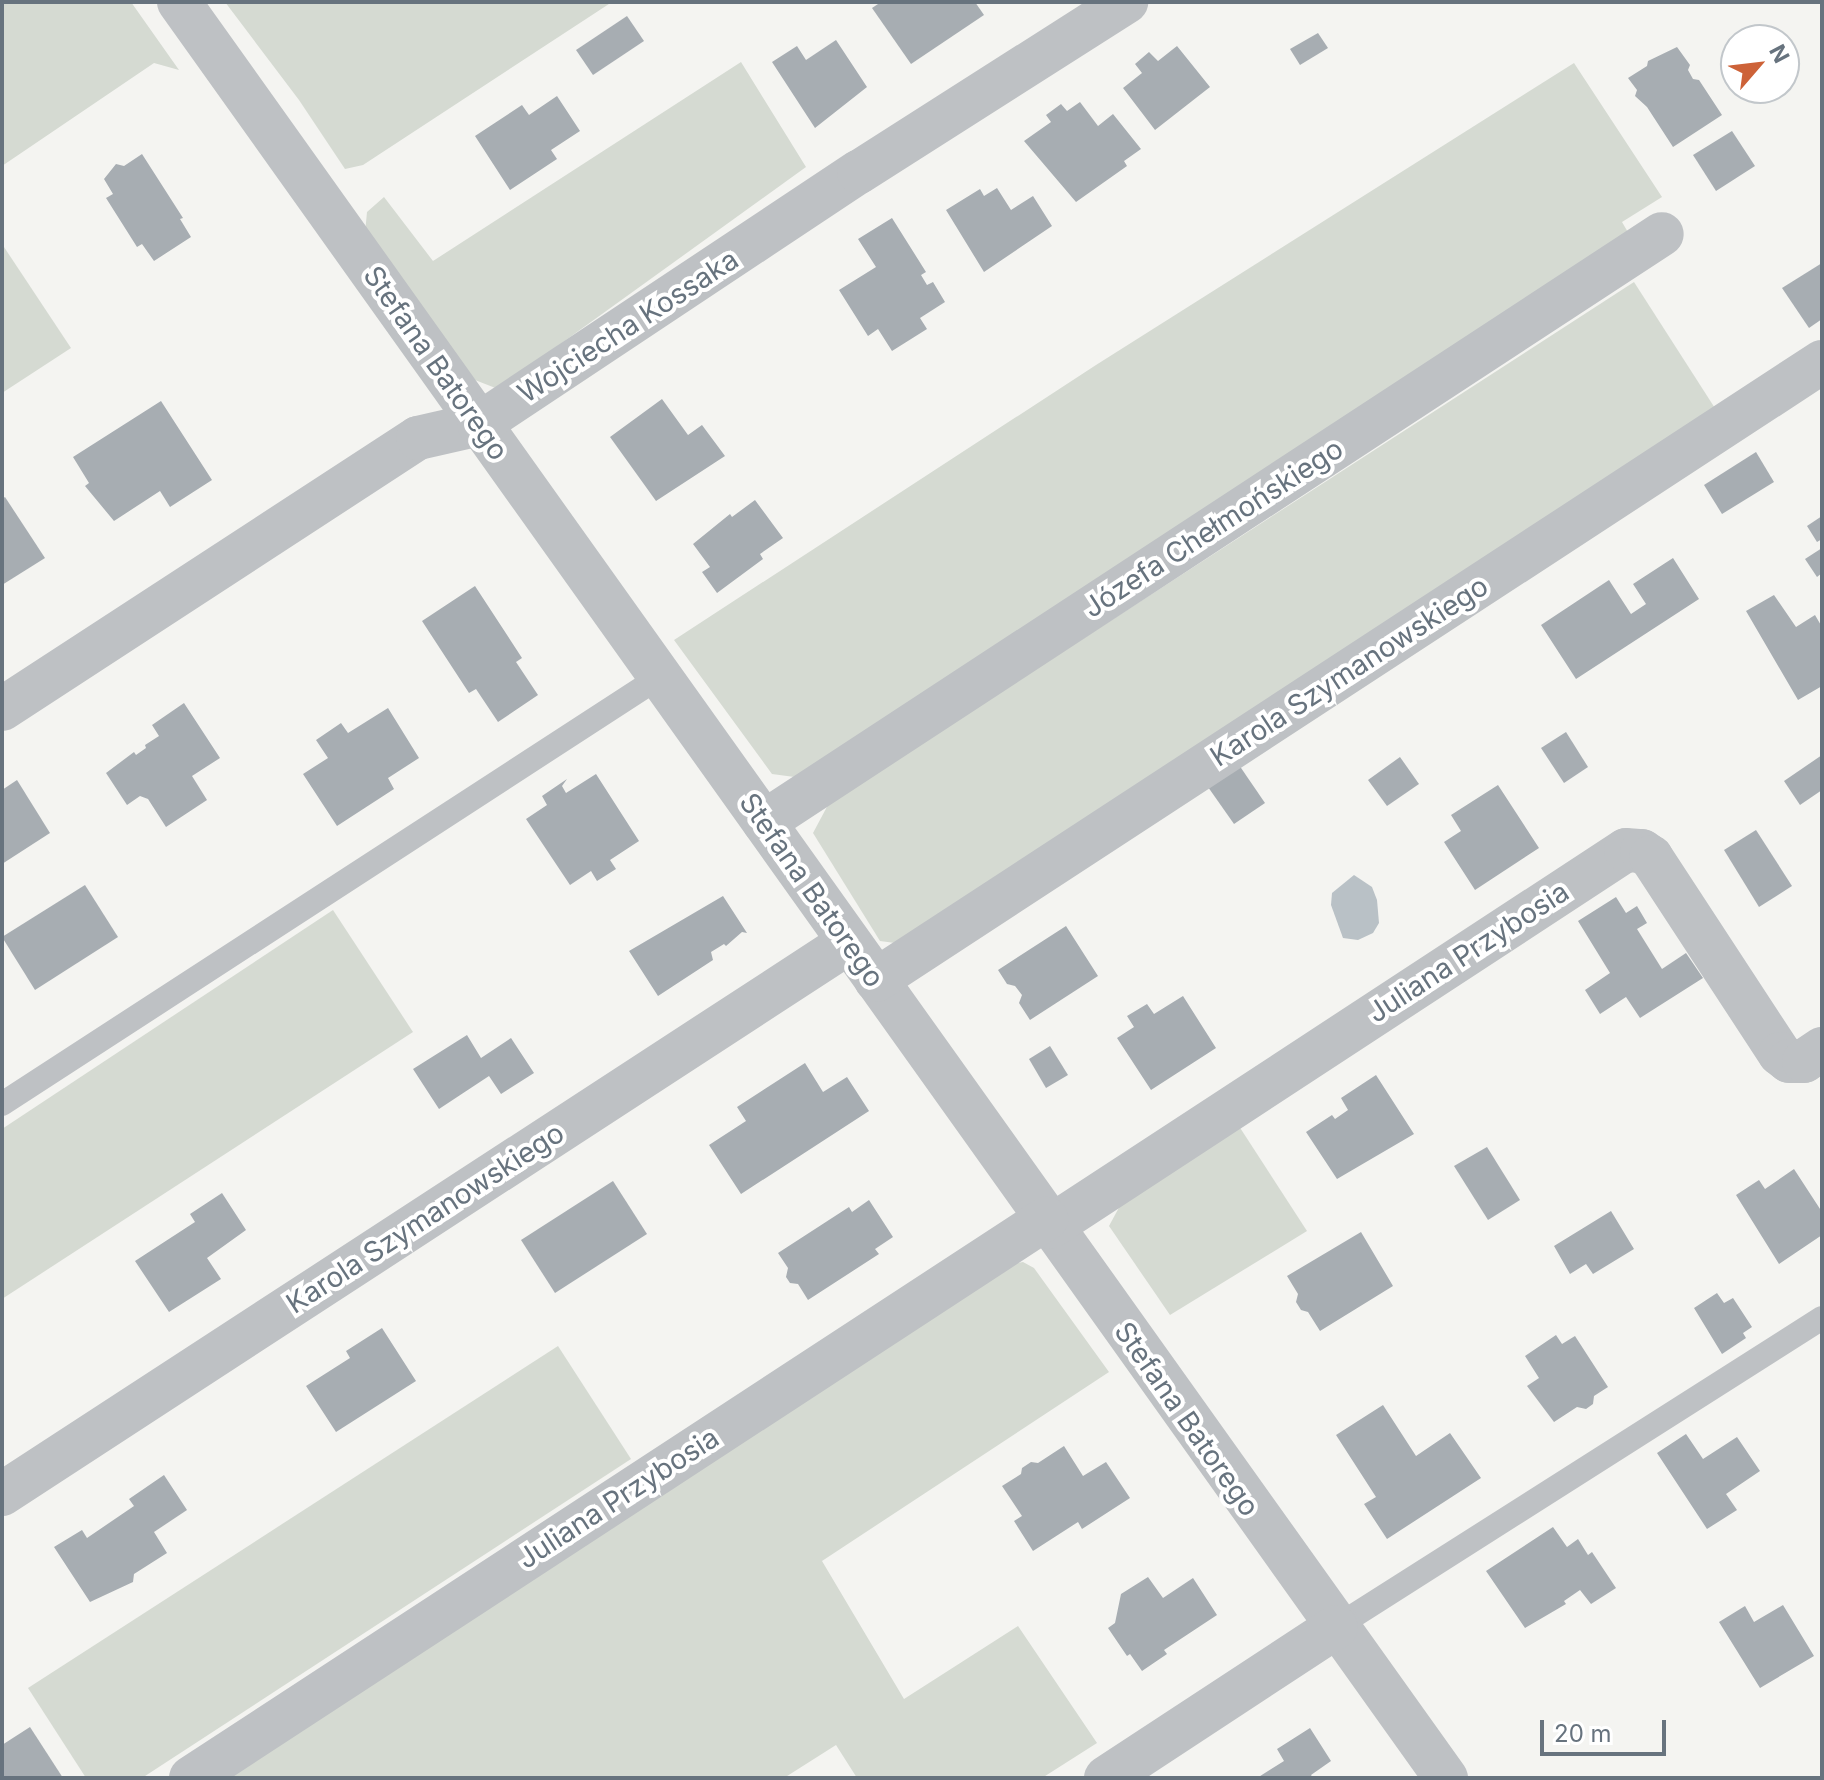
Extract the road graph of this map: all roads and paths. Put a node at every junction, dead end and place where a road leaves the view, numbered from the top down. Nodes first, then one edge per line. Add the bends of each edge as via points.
1 (179, 2) edge
2 (1126, 2) edge
3 (1662, 234) dead end
4 (1822, 362) edge
5 (479, 424) junction
6 (661, 676) junction
7 (2, 709) edge
8 (764, 822) junction
9 (848, 943) junction
10 (876, 980) junction
11 (1822, 1049) edge
12 (2, 1104) edge
13 (1048, 1223) junction
14 (1822, 1318) edge
15 (2, 1494) edge
16 (1336, 1627) junction
17 (191, 1778) edge
18 (1106, 1778) edge
19 (1446, 1778) edge

1 - 5 street, Stefana Batorego
2 - 5 street, Wojciecha Kossaka
3 - 8 street, Józefa Chełmońskiego
4 - 10 street, Karola Szymanowskiego
5 - 6 street, Stefana Batorego
5 - 7 street, Wojciecha Kossaka via 418,438
6 - 8 street, Stefana Batorego
6 - 12 lane
8 - 9 street, Stefana Batorego
9 - 10 street, Stefana Batorego
9 - 15 street, Karola Szymanowskiego
10 - 13 street, Stefana Batorego
11 - 13 street, Juliana Przybosia via 1804,1061 1789,1061 1780,1054 1651,857 1626,850
13 - 16 street, Stefana Batorego
13 - 17 street, Juliana Przybosia
14 - 16 lane
16 - 18 street
16 - 19 street, Stefana Batorego

